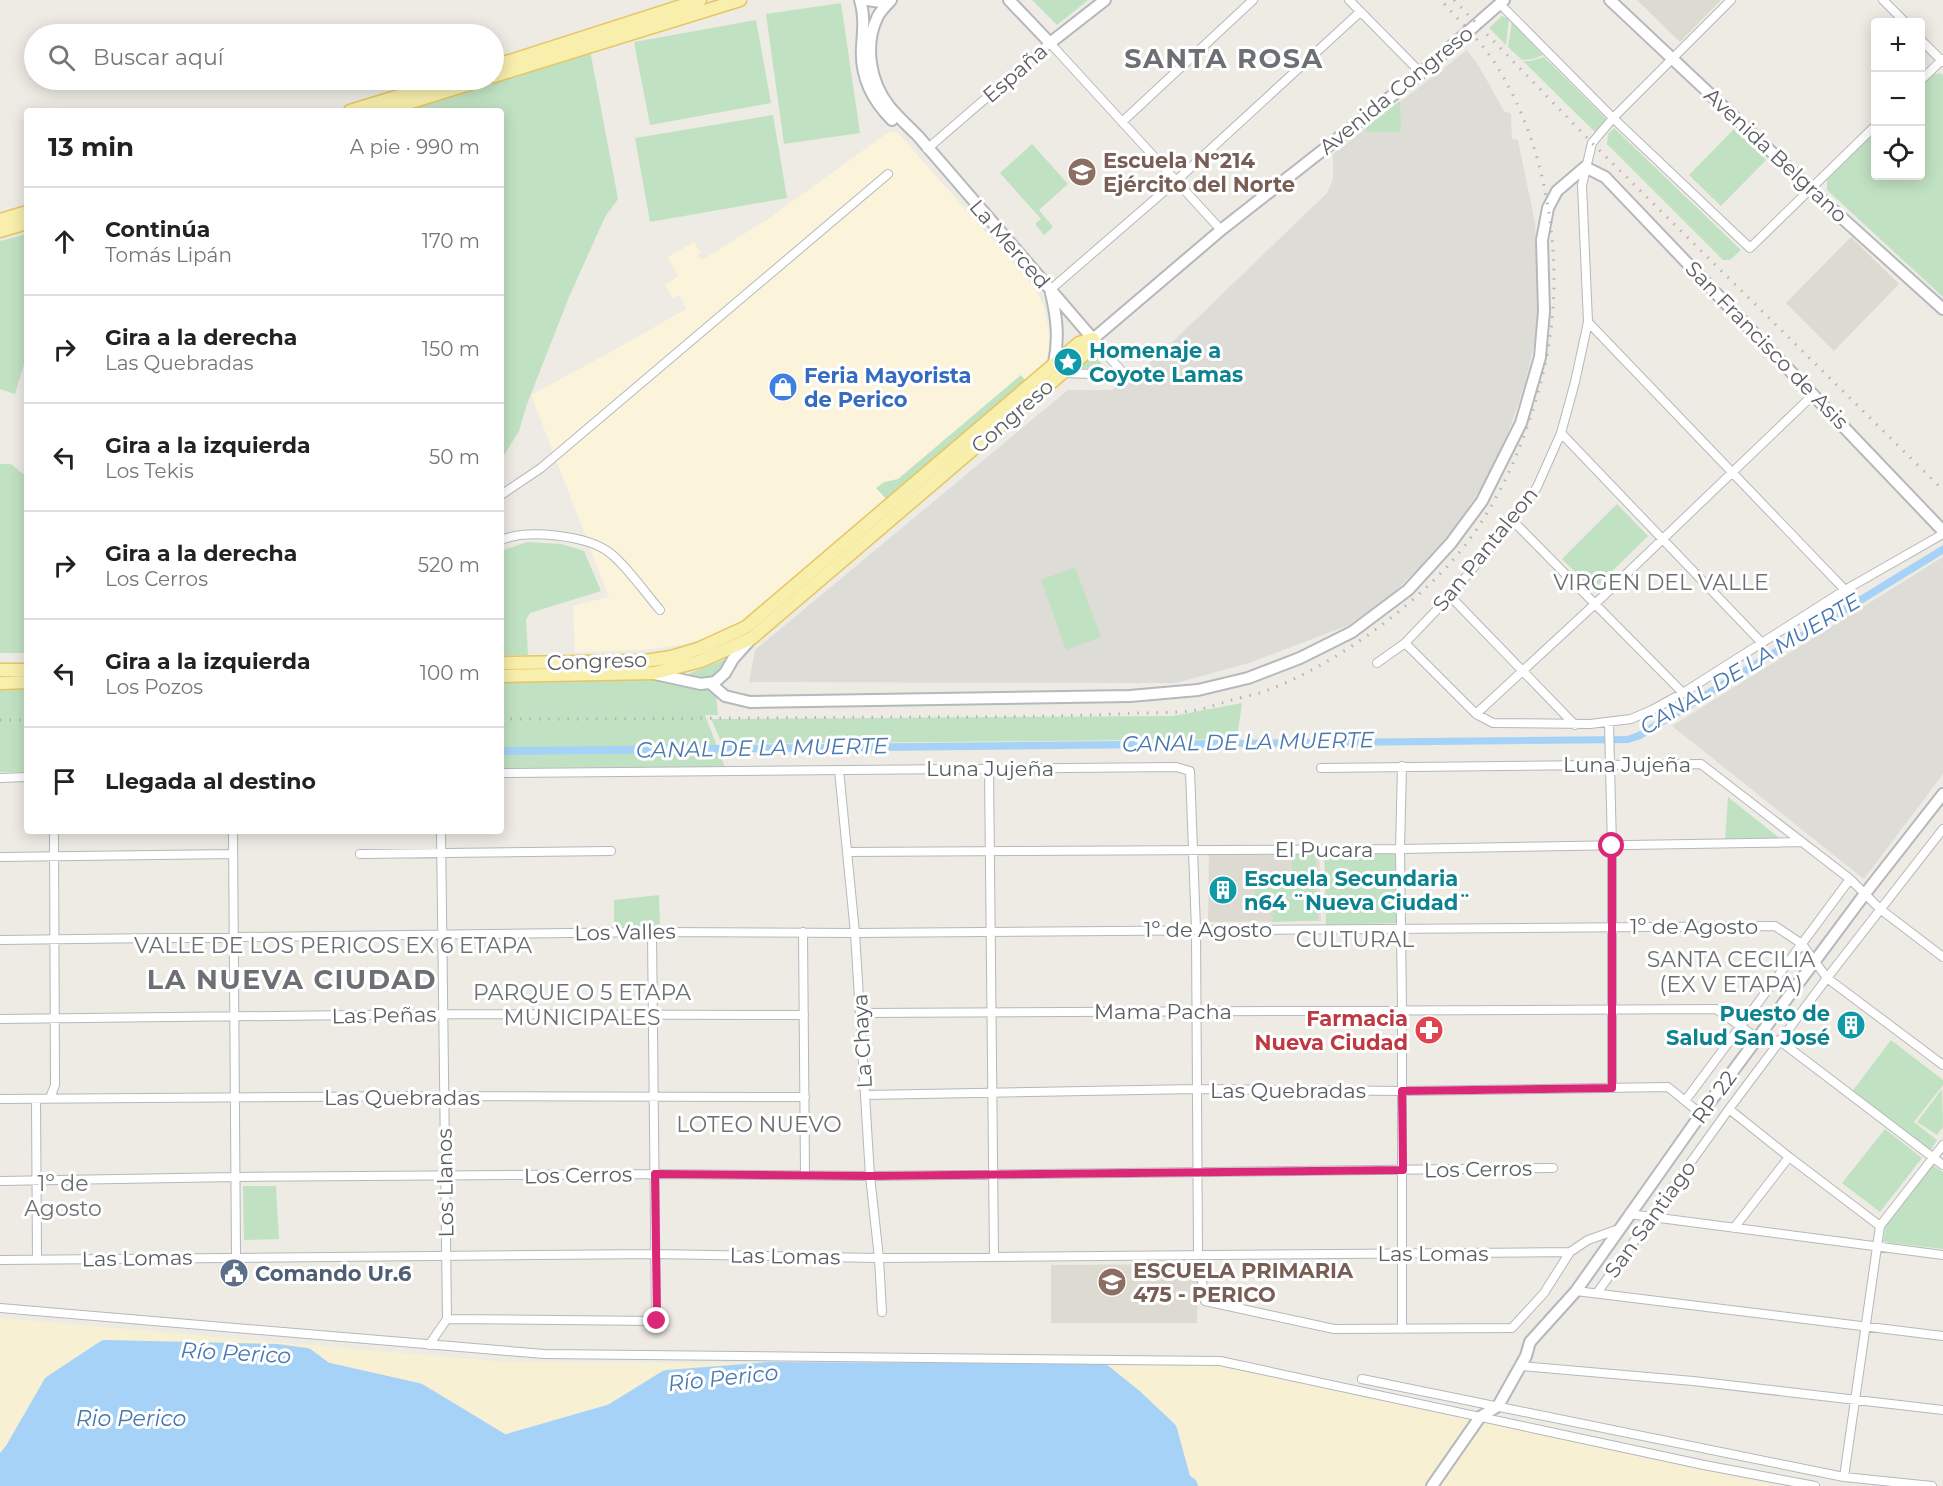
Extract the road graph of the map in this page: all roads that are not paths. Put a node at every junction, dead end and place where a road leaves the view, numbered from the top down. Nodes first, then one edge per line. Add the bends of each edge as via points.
1 (700, 0) edge
2 (741, 0) edge
3 (860, 0) edge
4 (867, 0) edge
5 (890, 0) edge
6 (1009, 0) edge
7 (1105, 0) edge
8 (1252, 0) edge
9 (1349, 0) edge
10 (1610, 0) edge
11 (1731, 0) edge
12 (1883, 0) edge
13 (1502, 2) edge
14 (1360, 12) junction
15 (1901, 18) edge
16 (1050, 43) junction
17 (1925, 44) edge
18 (1673, 58) junction
19 (1942, 60) edge
20 (504, 63) edge
21 (504, 73) edge
22 (1421, 73) junction
23 (1925, 76) edge
24 (418, 90) edge
25 (450, 90) edge
26 (360, 108) edge
27 (392, 108) edge
28 (1613, 118) junction
29 (1122, 122) junction
30 (1871, 135) edge
31 (927, 148) junction
32 (1585, 167) junction
33 (888, 174) dead end
34 (1176, 180) junction
35 (1812, 189) junction
36 (24, 213) edge
37 (0, 220) edge
38 (24, 224) edge
39 (1221, 230) junction
40 (0, 231) edge
41 (1050, 290) junction
42 (1943, 309) edge
43 (1588, 322) junction
44 (1093, 339) junction
45 (1058, 369) junction
46 (1814, 394) junction
47 (1561, 433) junction
48 (1732, 471) junction
49 (504, 493) edge
50 (1513, 521) junction
51 (1943, 533) edge
52 (504, 539) edge
53 (1662, 539) junction
54 (1845, 590) junction
55 (1450, 596) junction
56 (1595, 604) junction
57 (660, 610) dead end
58 (752, 638) junction
59 (1761, 642) junction
60 (1406, 643) junction
61 (504, 663) edge
62 (1377, 663) dead end
63 (0, 670) edge
64 (24, 670) edge
65 (1522, 670) junction
66 (645, 674) junction
67 (504, 676) edge
68 (0, 682) edge
69 (24, 682) edge
70 (710, 683) junction
71 (1683, 693) junction
72 (1476, 714) junction
73 (1609, 723) junction
74 (1575, 725) junction
75 (1610, 764) junction
76 (1402, 766) junction
77 (989, 768) junction
78 (1321, 768) dead end
79 (839, 770) junction
80 (504, 773) edge
81 (24, 777) edge
82 (0, 778) edge
83 (1943, 794) edge
84 (1943, 829) edge
85 (54, 834) edge
86 (233, 834) edge
87 (441, 834) edge
88 (1802, 842) junction
89 (1612, 846) junction
90 (1194, 849) junction
91 (1400, 849) junction
92 (990, 850) junction
93 (611, 851) dead end
94 (846, 852) junction
95 (441, 853) junction
96 (233, 854) junction
97 (360, 854) dead end
98 (0, 857) edge
99 (54, 857) junction
100 (1850, 879) junction
101 (1864, 895) junction
102 (1880, 909) junction
103 (1612, 927) junction
104 (1401, 928) junction
105 (1196, 929) junction
106 (652, 932) junction
107 (803, 932) junction
108 (990, 932) junction
109 (855, 933) junction
110 (441, 935) junction
111 (232, 937) junction
112 (0, 940) edge
113 (55, 940) junction
114 (1802, 944) junction
115 (1943, 957) edge
116 (1815, 961) junction
117 (1827, 978) junction
118 (1612, 1009) junction
119 (1402, 1010) junction
120 (992, 1012) junction
121 (1196, 1012) junction
122 (861, 1013) junction
123 (442, 1014) junction
124 (804, 1015) junction
125 (653, 1016) junction
126 (233, 1017) junction
127 (0, 1019) edge
128 (55, 1019) junction
129 (1740, 1026) junction
130 (1757, 1038) junction
131 (1780, 1041) junction
132 (1943, 1065) edge
133 (1612, 1088) junction
134 (1196, 1089) junction
135 (1402, 1091) junction
136 (993, 1094) junction
137 (865, 1095) junction
138 (443, 1096) junction
139 (654, 1096) junction
140 (805, 1097) junction
141 (50, 1098) junction
142 (235, 1098) junction
143 (0, 1099) edge
144 (36, 1099) junction
145 (1685, 1101) junction
146 (1729, 1109) junction
147 (1701, 1114) junction
148 (1943, 1145) edge
149 (1789, 1157) junction
150 (1934, 1158) junction
151 (1943, 1165) edge
152 (1553, 1168) dead end
153 (1403, 1170) junction
154 (1199, 1172) junction
155 (655, 1174) junction
156 (805, 1175) junction
157 (993, 1175) junction
158 (870, 1176) junction
159 (236, 1177) junction
160 (446, 1177) junction
161 (37, 1180) junction
162 (0, 1181) edge
163 (1629, 1214) junction
164 (1652, 1217) junction
165 (1880, 1226) junction
166 (1734, 1228) junction
167 (1616, 1230) dead end
168 (1876, 1248) junction
169 (1570, 1252) junction
170 (1402, 1253) junction
171 (656, 1254) junction
172 (447, 1255) junction
173 (1198, 1255) junction
174 (1943, 1255) edge
175 (236, 1256) junction
176 (994, 1256) junction
177 (879, 1258) junction
178 (37, 1259) junction
179 (0, 1260) edge
180 (1576, 1291) junction
181 (1597, 1293) junction
182 (0, 1308) edge
183 (882, 1312) dead end
184 (447, 1319) junction
185 (1865, 1327) junction
186 (1402, 1329) junction
187 (1943, 1336) edge
188 (429, 1345) junction
189 (1521, 1366) junction
190 (1362, 1379) dead end
191 (1856, 1399) junction
192 (1498, 1406) junction
193 (1943, 1410) edge
194 (1480, 1417) junction
195 (1844, 1477) junction
196 (1432, 1486) edge
197 (1815, 1486) edge
198 (1932, 1486) edge

1 - 20 main road
2 - 21 main road
3 - 31 street via 864,17 862,63 869,90 912,140
4 - 5 street
5 - 31 street via 877,18 871,66 889,106
6 - 16 street
7 - 16 street, España
8 - 29 street
9 - 14 street
10 - 18 street, Avenida Belgrano
11 - 18 street
12 - 15 street
13 - 22 street, Avenida Congreso
13 - 28 street
14 - 22 street
14 - 34 street
16 - 29 street
16 - 31 street, España
17 - 19 street
18 - 28 street
18 - 35 street, Avenida Belgrano
19 - 23 street
22 - 39 street, Avenida Congreso
24 - 26 main road
25 - 27 main road
28 - 32 street, San Pantaleon via 1592,143
28 - 35 street via 1750,248
29 - 34 street
30 - 35 street
31 - 41 street, La Merced
32 - 43 street, San Pantaleon via 1582,185
32 - 46 street, San Francisco de Asis via 1605,177
32 - 70 street via 1557,191 1548,208 1542,240 1544,311 1540,357 1521,423 1482,501 1451,543 1408,590 1353,632 1248,678 1198,690 1130,696 750,702 725,696
33 - 49 street via 541,468
34 - 39 street
34 - 41 street
35 - 42 street, Avenida Belgrano
36 - 37 main road
38 - 40 main road
39 - 44 street, Avenida Congreso
41 - 44 street, La Merced
41 - 45 street via 1058,332
43 - 47 street, San Pantaleon
43 - 48 street
44 - 45 main road, Congreso via 1079,343
44 - 45 street via 1125,375
45 - 58 main road, Congreso
45 - 61 main road, Congreso via 746,627 705,646 645,661
46 - 48 street
46 - 51 street, San Francisco de Asis
47 - 50 street, San Pantaleon via 1537,487
47 - 53 street
48 - 53 street
48 - 54 street
50 - 55 street, San Pantaleon
50 - 56 street
51 - 54 street
52 - 57 street via 532,534 597,545 610,553
53 - 56 street
53 - 59 street
54 - 59 street
55 - 60 street, San Pantaleon
55 - 65 street
56 - 65 street
56 - 71 street
58 - 66 main road, Congreso via 701,661
58 - 70 street via 725,673
59 - 71 street
60 - 62 street, San Pantaleon
60 - 72 street
63 - 64 main road
65 - 72 street
65 - 74 street
66 - 67 main road, Congreso
66 - 70 street
68 - 69 main road
71 - 73 street via 1631,719
72 - 74 street via 1493,723
73 - 74 street
73 - 75 street
75 - 76 street, Luna Jujeña
75 - 88 street, Luna Jujeña via 1701,764
75 - 89 street
76 - 78 street, Luna Jujeña
76 - 91 street
77 - 79 street, Luna Jujeña
77 - 90 street, Luna Jujeña via 1176,767 1190,771
77 - 92 street
79 - 80 street, Luna Jujeña
79 - 94 street, La Chaya
81 - 82 street
83 - 101 street, RP 22
84 - 102 street, San Santiago
85 - 99 street
86 - 96 street
87 - 95 street, Los Llanos
88 - 89 street, El Pucara
88 - 100 street, Luna Jujeña
89 - 91 street, El Pucara
89 - 103 street
90 - 91 street, El Pucara
90 - 92 street, El Pucara
90 - 105 street
91 - 104 street
92 - 94 street, El Pucara
92 - 108 street
93 - 95 street
94 - 109 street, La Chaya
95 - 97 street
95 - 110 street, Los Llanos
96 - 99 street
96 - 111 street
98 - 99 street
99 - 113 street
100 - 101 street, Luna Jujeña
100 - 114 street
101 - 102 street, Luna Jujeña
101 - 116 street, RP 22
102 - 115 street, Luna Jujeña
102 - 117 street, San Santiago
103 - 104 street, 1º de Agosto
103 - 114 street, 1º de Agosto via 1775,926
103 - 118 street
104 - 105 street, 1º de Agosto
104 - 119 street
105 - 108 street, 1º de Agosto
105 - 121 street
106 - 107 street, Los Valles
106 - 110 street, Los Valles
106 - 125 street
107 - 109 street, Los Valles
107 - 124 street
108 - 109 street, 1º de Agosto
108 - 120 street
109 - 122 street, La Chaya
110 - 111 street, Los Valles
110 - 123 street, Los Llanos
111 - 113 street, Los Valles
111 - 126 street
112 - 113 street, Los Valles
113 - 128 street
114 - 116 street, 1º de Agosto
114 - 129 street
116 - 117 street, 1º de Agosto
116 - 130 street, RP 22
117 - 131 street, San Santiago
117 - 132 street, 1º de Agosto
118 - 119 street, Mama Pacha
118 - 129 street, Mama Pacha via 1716,1009
118 - 133 street
119 - 121 street, Mama Pacha
119 - 135 street
120 - 121 street, Mama Pacha
120 - 122 street, Mama Pacha
120 - 136 street
121 - 134 street
122 - 137 street, La Chaya
123 - 125 street, Las Peñas
123 - 126 street, Las Peñas
123 - 138 street, Los Llanos
124 - 125 street, Las Peñas
124 - 140 street
125 - 139 street
126 - 128 street, Las Peñas
126 - 142 street
127 - 128 street, Las Peñas
128 - 141 street via 55,1085
129 - 130 street, Mama Pacha
129 - 145 street
130 - 131 street, Mama Pacha
130 - 147 street, RP 22
131 - 146 street, San Santiago
131 - 150 street
133 - 135 street, Las Quebradas
133 - 145 street, Las Quebradas via 1668,1087
134 - 135 street, Las Quebradas
134 - 136 street, Las Quebradas
134 - 154 street
135 - 153 street
136 - 137 street, Las Quebradas
136 - 157 street
137 - 158 street, La Chaya
138 - 139 street, Las Quebradas
138 - 142 street, Las Quebradas
138 - 160 street, Los Llanos
139 - 140 street, Las Quebradas
139 - 155 street
140 - 156 street
141 - 142 street, Las Quebradas
141 - 144 street, Las Quebradas
142 - 159 street
143 - 144 street, Las Quebradas
144 - 161 street
145 - 147 street, Las Quebradas
146 - 149 street
146 - 164 street, San Santiago
147 - 163 street, RP 22
148 - 150 street
149 - 165 street
149 - 166 street
150 - 151 street
150 - 165 street
152 - 153 street, Los Cerros
153 - 154 street, Los Cerros
153 - 170 street
154 - 157 street, Los Cerros
154 - 173 street
155 - 156 street, Los Cerros
155 - 160 street, Los Cerros
155 - 171 street
156 - 158 street, Los Cerros
157 - 158 street, Los Cerros
157 - 176 street
158 - 177 street, La Chaya
159 - 160 street, Los Cerros
159 - 161 street, Los Cerros
159 - 175 street
160 - 172 street, Los Llanos
161 - 162 street, Los Cerros
161 - 178 street
163 - 164 street
163 - 180 street, RP 22
164 - 166 street
164 - 181 street, San Santiago
165 - 168 street
166 - 168 street
167 - 169 street via 1588,1240
168 - 174 street
168 - 185 street
169 - 170 street, Las Lomas
169 - 186 street via 1544,1293 1512,1328
170 - 173 street, Las Lomas
170 - 186 street
171 - 172 street, Las Lomas
171 - 177 street, Las Lomas
171 - 184 street via 657,1321
172 - 175 street, Las Lomas
172 - 184 street, Los Llanos
173 - 176 street, Las Lomas
173 - 186 street via 1204,1300 1334,1329
175 - 178 street, Las Lomas
176 - 177 street, Las Lomas
177 - 183 street, La Chaya
178 - 179 street, Las Lomas
180 - 181 street
180 - 189 street, RP 22 via 1530,1342
181 - 185 street
182 - 188 street
184 - 188 street
185 - 187 street
185 - 191 street
188 - 194 street via 544,1354 1220,1361
189 - 191 street
189 - 192 street
190 - 192 street
191 - 193 street
191 - 195 street
192 - 194 street
192 - 195 street
194 - 196 street
194 - 197 street
195 - 198 street

